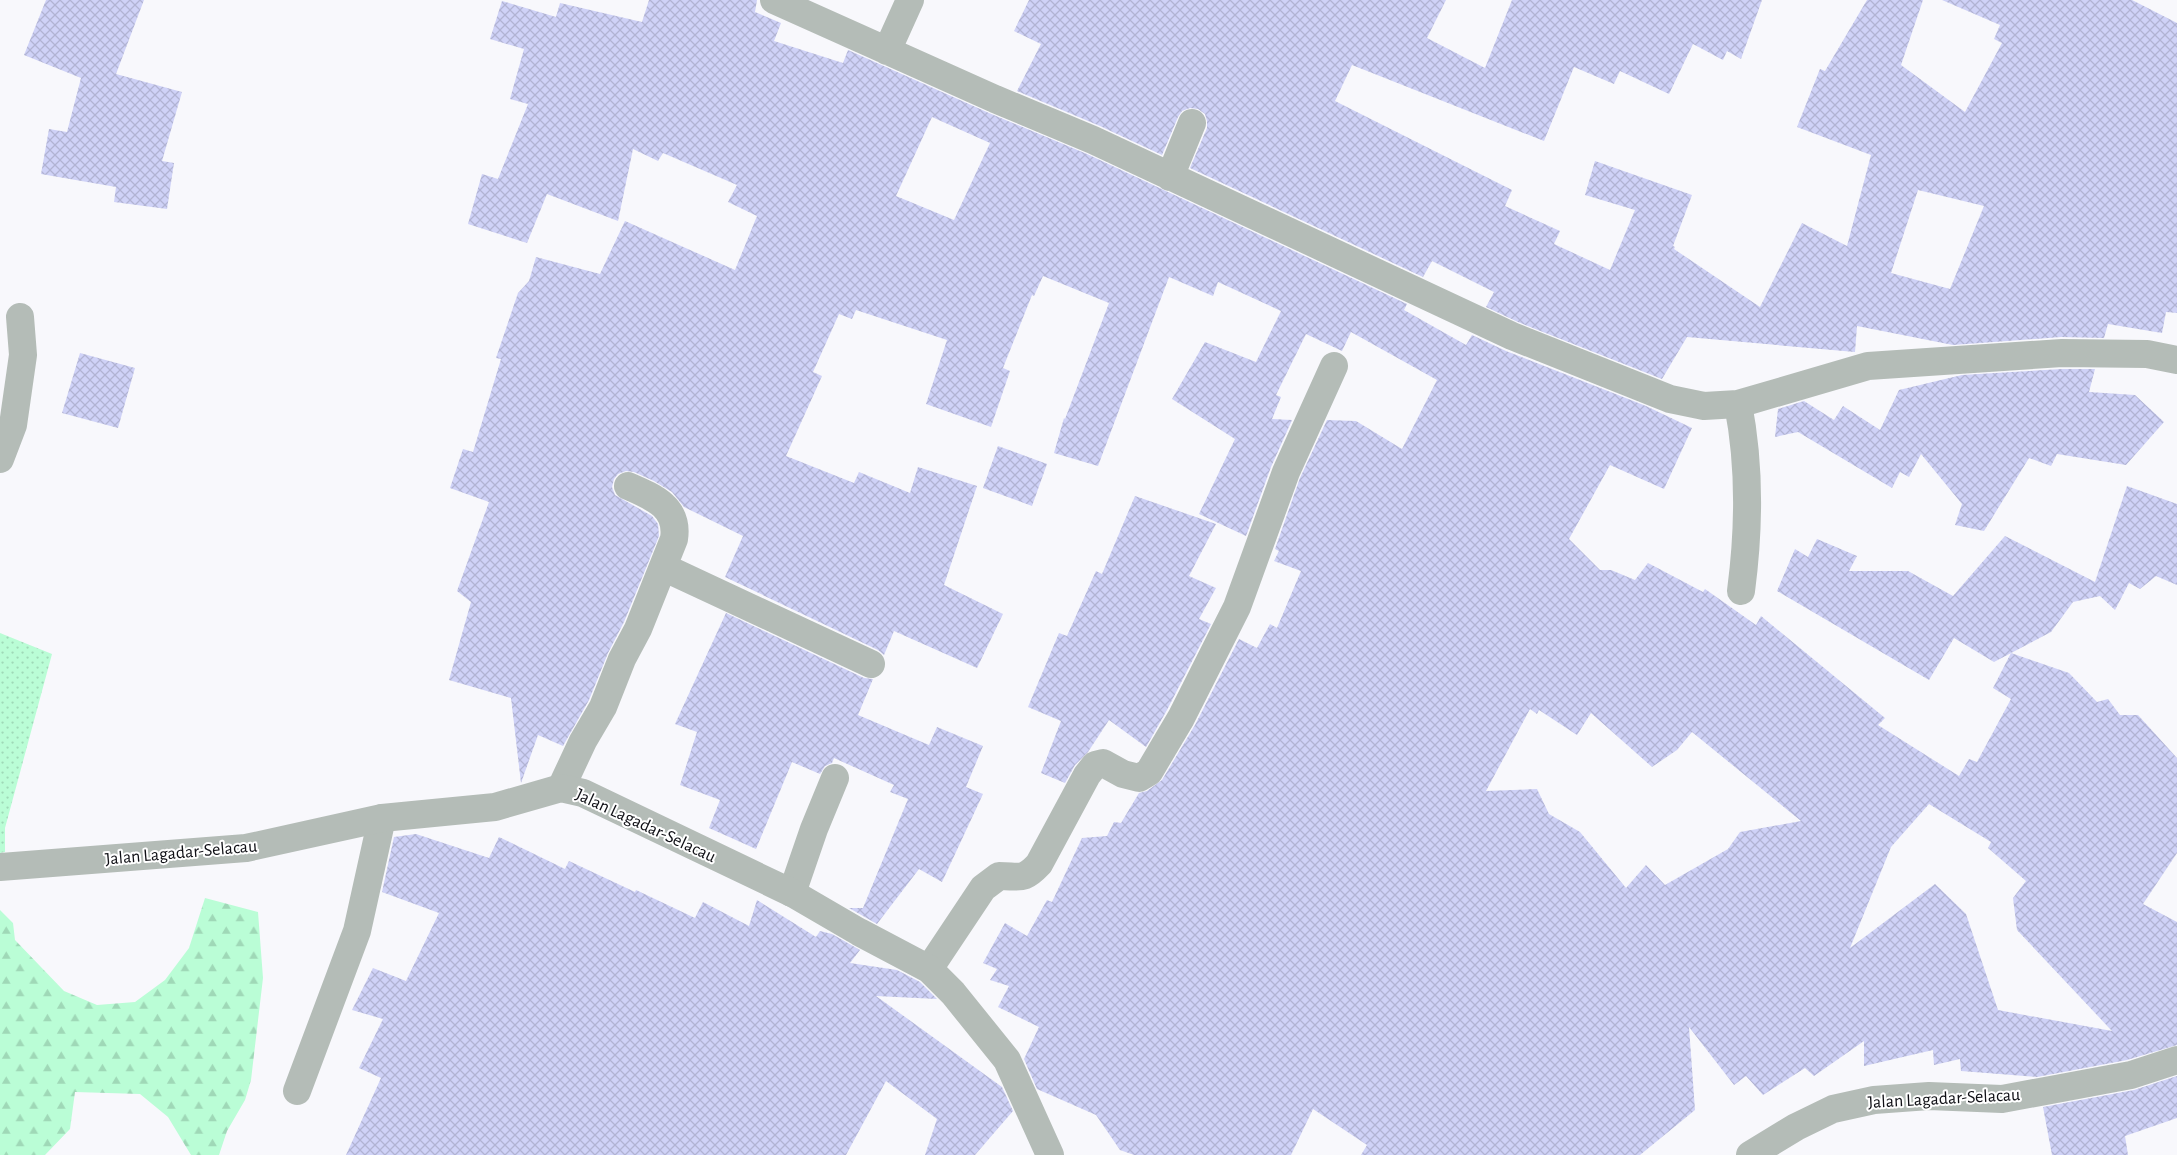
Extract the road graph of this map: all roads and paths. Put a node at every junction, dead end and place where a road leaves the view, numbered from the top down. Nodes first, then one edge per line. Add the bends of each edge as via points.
1 (774, 0) edge
2 (910, 0) edge
3 (887, 51) junction
4 (1192, 123) dead end
5 (1170, 177) junction
6 (20, 317) dead end
7 (2177, 360) edge
8 (1334, 366) dead end
9 (1738, 404) junction
10 (0, 459) edge
11 (628, 486) dead end
12 (663, 567) junction
13 (1741, 591) dead end
14 (871, 664) dead end
15 (835, 778) dead end
16 (561, 788) junction
17 (382, 818) junction
18 (0, 867) edge
19 (792, 893) junction
20 (928, 969) junction
21 (2177, 1060) edge
22 (297, 1091) dead end
23 (1050, 1155) edge
24 (1750, 1155) edge

1 - 3 street
2 - 3 street
3 - 5 street
4 - 5 street
5 - 9 street via 1540,348 1670,399 1704,406
6 - 10 street via 23,355 13,425
7 - 9 street via 2147,354 2062,353 1868,366
8 - 20 street via 1286,472 1237,607 1181,718 1149,772 1139,778 1103,763 1095,765 1039,864 1028,876 999,876 982,888
9 - 13 street via 1744,433 1747,520
11 - 12 street via 665,505 676,527
12 - 14 street
12 - 16 street via 603,707
15 - 19 street
16 - 17 street, Jalan Lagadar-Selacau via 495,807
16 - 19 street, Jalan Lagadar-Selacau via 584,793
17 - 18 street, Jalan Lagadar-Selacau via 246,848
17 - 22 street via 357,931
19 - 20 street, Jalan Lagadar-Selacau
20 - 23 street, Jalan Lagadar-Selacau via 953,993 1007,1060
21 - 24 street, Jalan Lagadar-Selacau via 2131,1075 2002,1099 1929,1096 1874,1100 1833,1109

